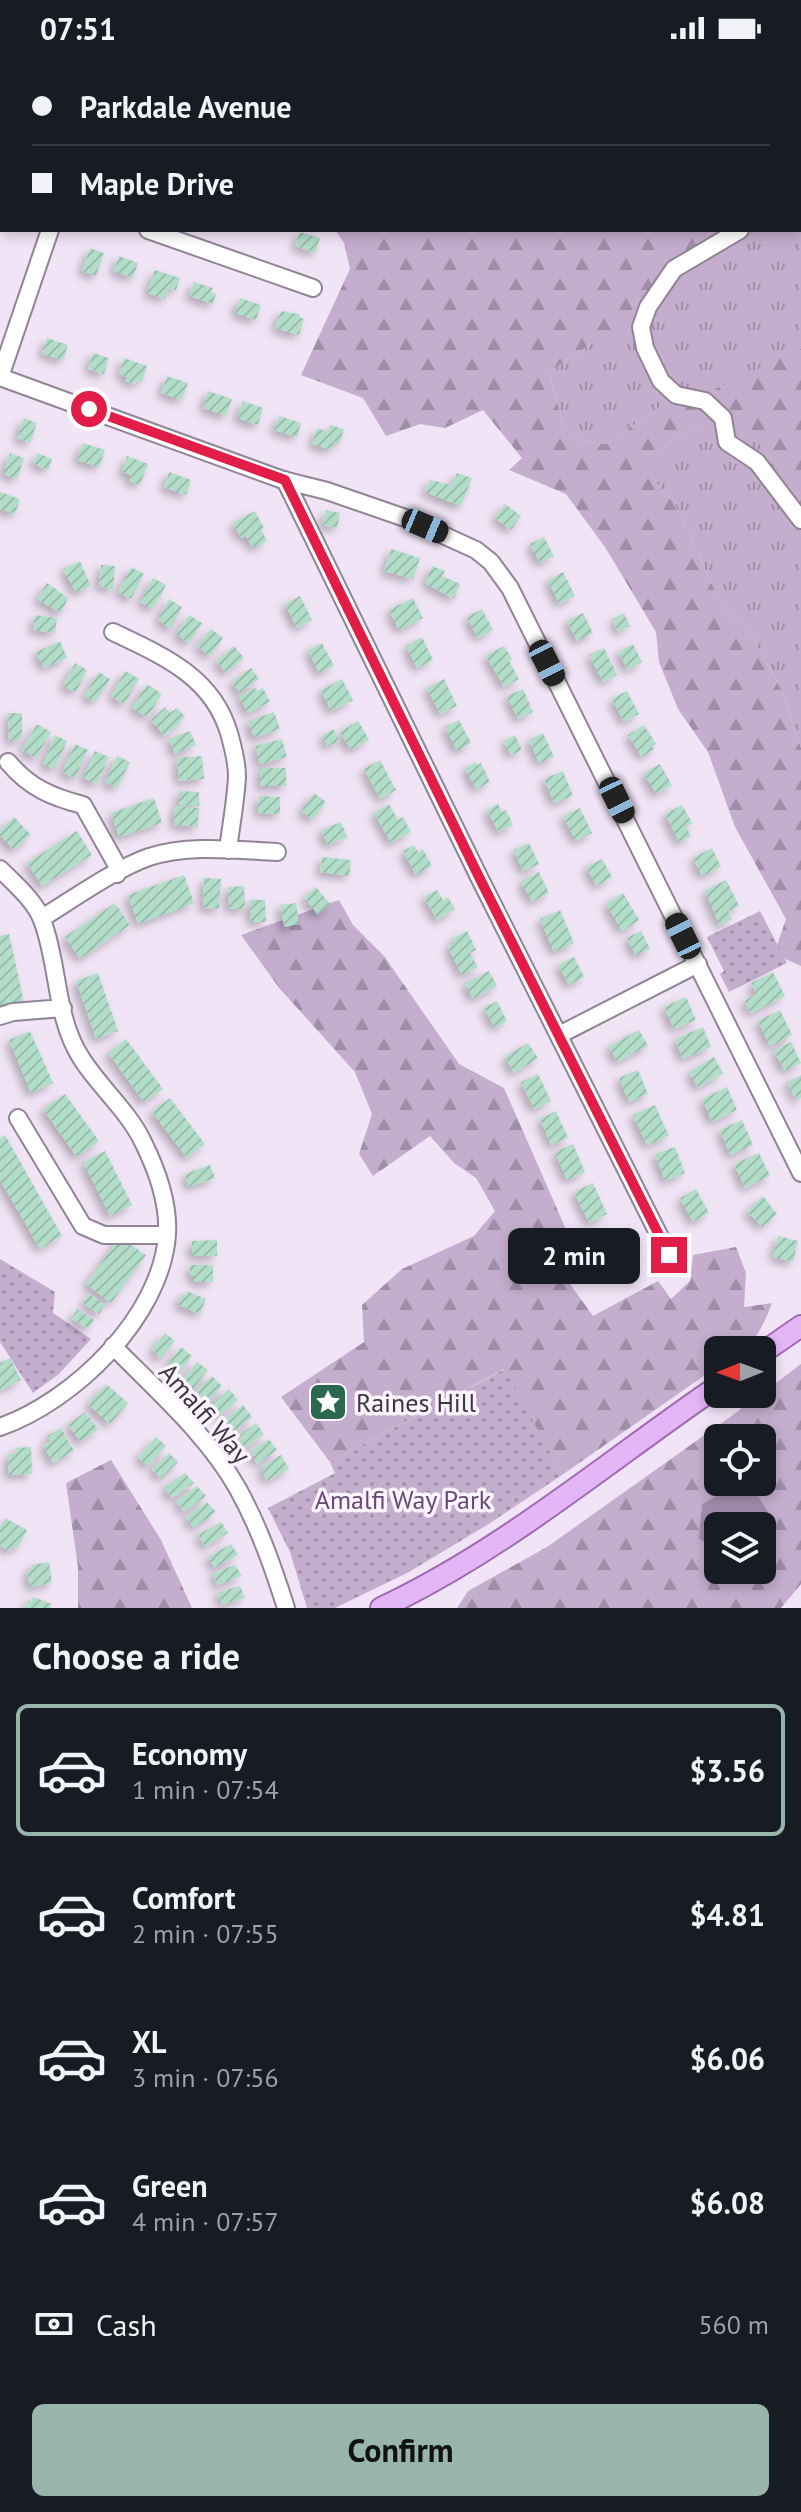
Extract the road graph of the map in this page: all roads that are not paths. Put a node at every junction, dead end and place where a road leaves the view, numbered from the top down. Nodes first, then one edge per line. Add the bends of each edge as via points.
1 (49, 232) edge
2 (154, 232) edge
3 (737, 232) edge
4 (313, 288) dead end
5 (0, 377) edge
6 (285, 480) junction
7 (801, 520) edge
8 (113, 632) dead end
9 (8, 762) dead end
10 (228, 850) junction
11 (277, 852) dead end
12 (0, 869) edge
13 (117, 874) junction
14 (42, 918) junction
15 (698, 964) junction
16 (63, 1008) junction
17 (0, 1016) edge
18 (559, 1035) junction
19 (18, 1118) dead end
20 (801, 1173) edge
21 (167, 1235) junction
22 (669, 1255) dead end
23 (801, 1326) edge
24 (776, 1343) edge
25 (113, 1346) junction
26 (704, 1396) edge
27 (0, 1427) edge
28 (286, 1608) edge
29 (381, 1608) edge

1 - 5 street
2 - 4 street
3 - 7 street via 674,269 648,307 641,327 645,348 661,381 676,395 705,401 723,418 727,442 757,462
5 - 6 street
6 - 15 street via 368,503 441,533 476,550 501,575
6 - 18 street
8 - 10 street via 191,675 212,696 225,720 237,773
9 - 13 street via 41,791 83,805 119,869
10 - 11 street
10 - 13 street via 161,854
12 - 14 street
13 - 14 street
14 - 16 street
15 - 18 street
15 - 20 street
16 - 17 street
16 - 21 street via 76,1050 142,1139 164,1198
18 - 22 street
19 - 21 street via 83,1226 104,1235
21 - 25 street via 149,1297
23 - 24 main road
25 - 27 street via 53,1402
25 - 28 street, Amalfi Way via 201,1438 237,1487 267,1548
26 - 29 main road via 524,1524

